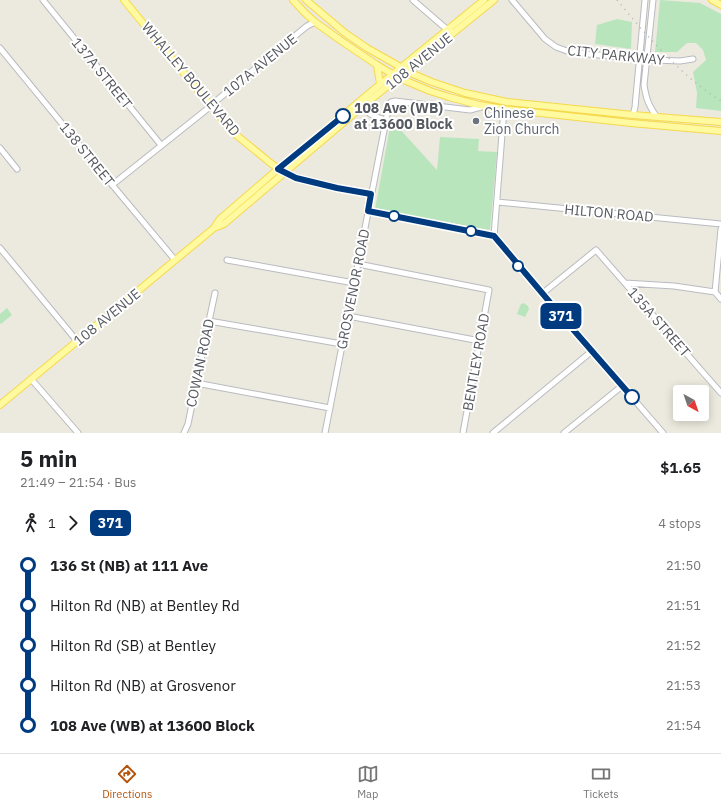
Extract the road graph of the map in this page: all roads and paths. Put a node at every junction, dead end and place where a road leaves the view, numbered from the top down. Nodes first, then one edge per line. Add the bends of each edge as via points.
1 (43, 0) edge
2 (124, 0) edge
3 (294, 0) edge
4 (306, 0) edge
5 (413, 0) edge
6 (484, 0) edge
7 (494, 0) edge
8 (512, 0) edge
9 (645, 0) edge
10 (653, 0) edge
11 (712, 0) edge
12 (721, 5) edge
13 (315, 22) junction
14 (450, 32) junction
15 (0, 48) edge
16 (639, 58) junction
17 (647, 59) junction
18 (693, 59) dead end
19 (377, 65) junction
20 (404, 69) junction
21 (396, 76) junction
22 (380, 84) junction
23 (211, 106) junction
24 (486, 106) junction
25 (504, 109) junction
26 (372, 114) dead end
27 (633, 115) junction
28 (656, 116) junction
29 (386, 120) junction
30 (721, 122) edge
31 (721, 131) edge
32 (162, 145) junction
33 (0, 148) edge
34 (17, 169) dead end
35 (278, 169) junction
36 (285, 173) junction
37 (112, 185) junction
38 (371, 194) junction
39 (497, 202) junction
40 (368, 211) junction
41 (721, 224) edge
42 (214, 228) junction
43 (721, 229) edge
44 (494, 236) junction
45 (0, 248) edge
46 (175, 260) junction
47 (227, 260) dead end
48 (358, 264) junction
49 (354, 282) junction
50 (625, 283) junction
51 (714, 292) junction
52 (215, 293) dead end
53 (543, 294) junction
54 (721, 300) edge
55 (348, 316) junction
56 (209, 321) junction
57 (77, 341) junction
58 (480, 341) junction
59 (342, 344) junction
60 (592, 351) junction
61 (32, 380) junction
62 (196, 383) junction
63 (622, 386) junction
64 (721, 393) edge
65 (0, 405) edge
66 (330, 408) junction
67 (78, 433) edge
68 (184, 433) edge
69 (326, 433) edge
70 (463, 433) edge
71 (493, 433) edge
72 (564, 433) edge
73 (663, 433) edge

1 - 32 street, 137A STREET
2 - 23 main road, WHALLEY BOULEVARD
3 - 13 main road
4 - 20 main road via 345,33
5 - 14 street
6 - 14 main road, 108 AVENUE
7 - 14 main road, 108 AVENUE
8 - 16 street, CITY PARKWAY via 544,39 556,47 588,54
9 - 16 street
10 - 17 street
11 - 12 main road
13 - 19 main road
13 - 23 street, 107A AVENUE
14 - 20 main road, 108 AVENUE
15 - 37 street, 138 STREET
16 - 17 street, CITY PARKWAY
16 - 27 street
17 - 18 street, CITY PARKWAY
17 - 28 street via 644,85 649,105
19 - 21 main road
19 - 22 main road
20 - 21 main road, 108 AVENUE
20 - 27 main road via 465,93 507,102
21 - 22 main road, 108 AVENUE
21 - 24 main road via 430,91
21 - 36 main road, 108 AVENUE
22 - 35 main road, 108 AVENUE
23 - 32 street, 107A AVENUE
23 - 35 main road, WHALLEY BOULEVARD via 235,134
24 - 25 main road
24 - 29 street, GROSVENOR ROAD via 470,110 394,101 389,105
25 - 31 main road
25 - 39 street
26 - 29 street
27 - 28 main road
28 - 30 main road
29 - 38 street, GROSVENOR ROAD
32 - 37 street, 107A AVENUE
33 - 34 street
35 - 36 main road, WHALLEY BOULEVARD
35 - 42 main road, 108 AVENUE via 220,219
36 - 38 street, WHALLEY BOULEVARD via 296,178
36 - 42 main road, 108 AVENUE via 224,224
37 - 46 street, 138 STREET
38 - 40 street, GROSVENOR ROAD
39 - 41 street, HILTON ROAD
39 - 44 street
40 - 44 street
40 - 48 street, GROSVENOR ROAD
42 - 46 main road, 108 AVENUE
43 - 51 street
44 - 53 street
45 - 57 street
46 - 57 main road, 108 AVENUE
47 - 49 street
48 - 49 street, GROSVENOR ROAD
48 - 58 street, BENTLEY ROAD via 489,290
49 - 55 street, GROSVENOR ROAD
50 - 51 street
50 - 53 street, 135A STREET via 596,250
50 - 64 street, 135A STREET
51 - 54 street
52 - 56 street, COWAN ROAD
53 - 60 street
55 - 58 street
55 - 59 street, GROSVENOR ROAD
56 - 59 street
56 - 62 street, COWAN ROAD
57 - 61 main road, 108 AVENUE
58 - 70 street, BENTLEY ROAD
59 - 66 street, GROSVENOR ROAD
60 - 63 street
60 - 71 street
61 - 65 main road, 108 AVENUE
61 - 67 street
62 - 66 street
62 - 68 street, COWAN ROAD
63 - 72 street
63 - 73 street
66 - 69 street, GROSVENOR ROAD

